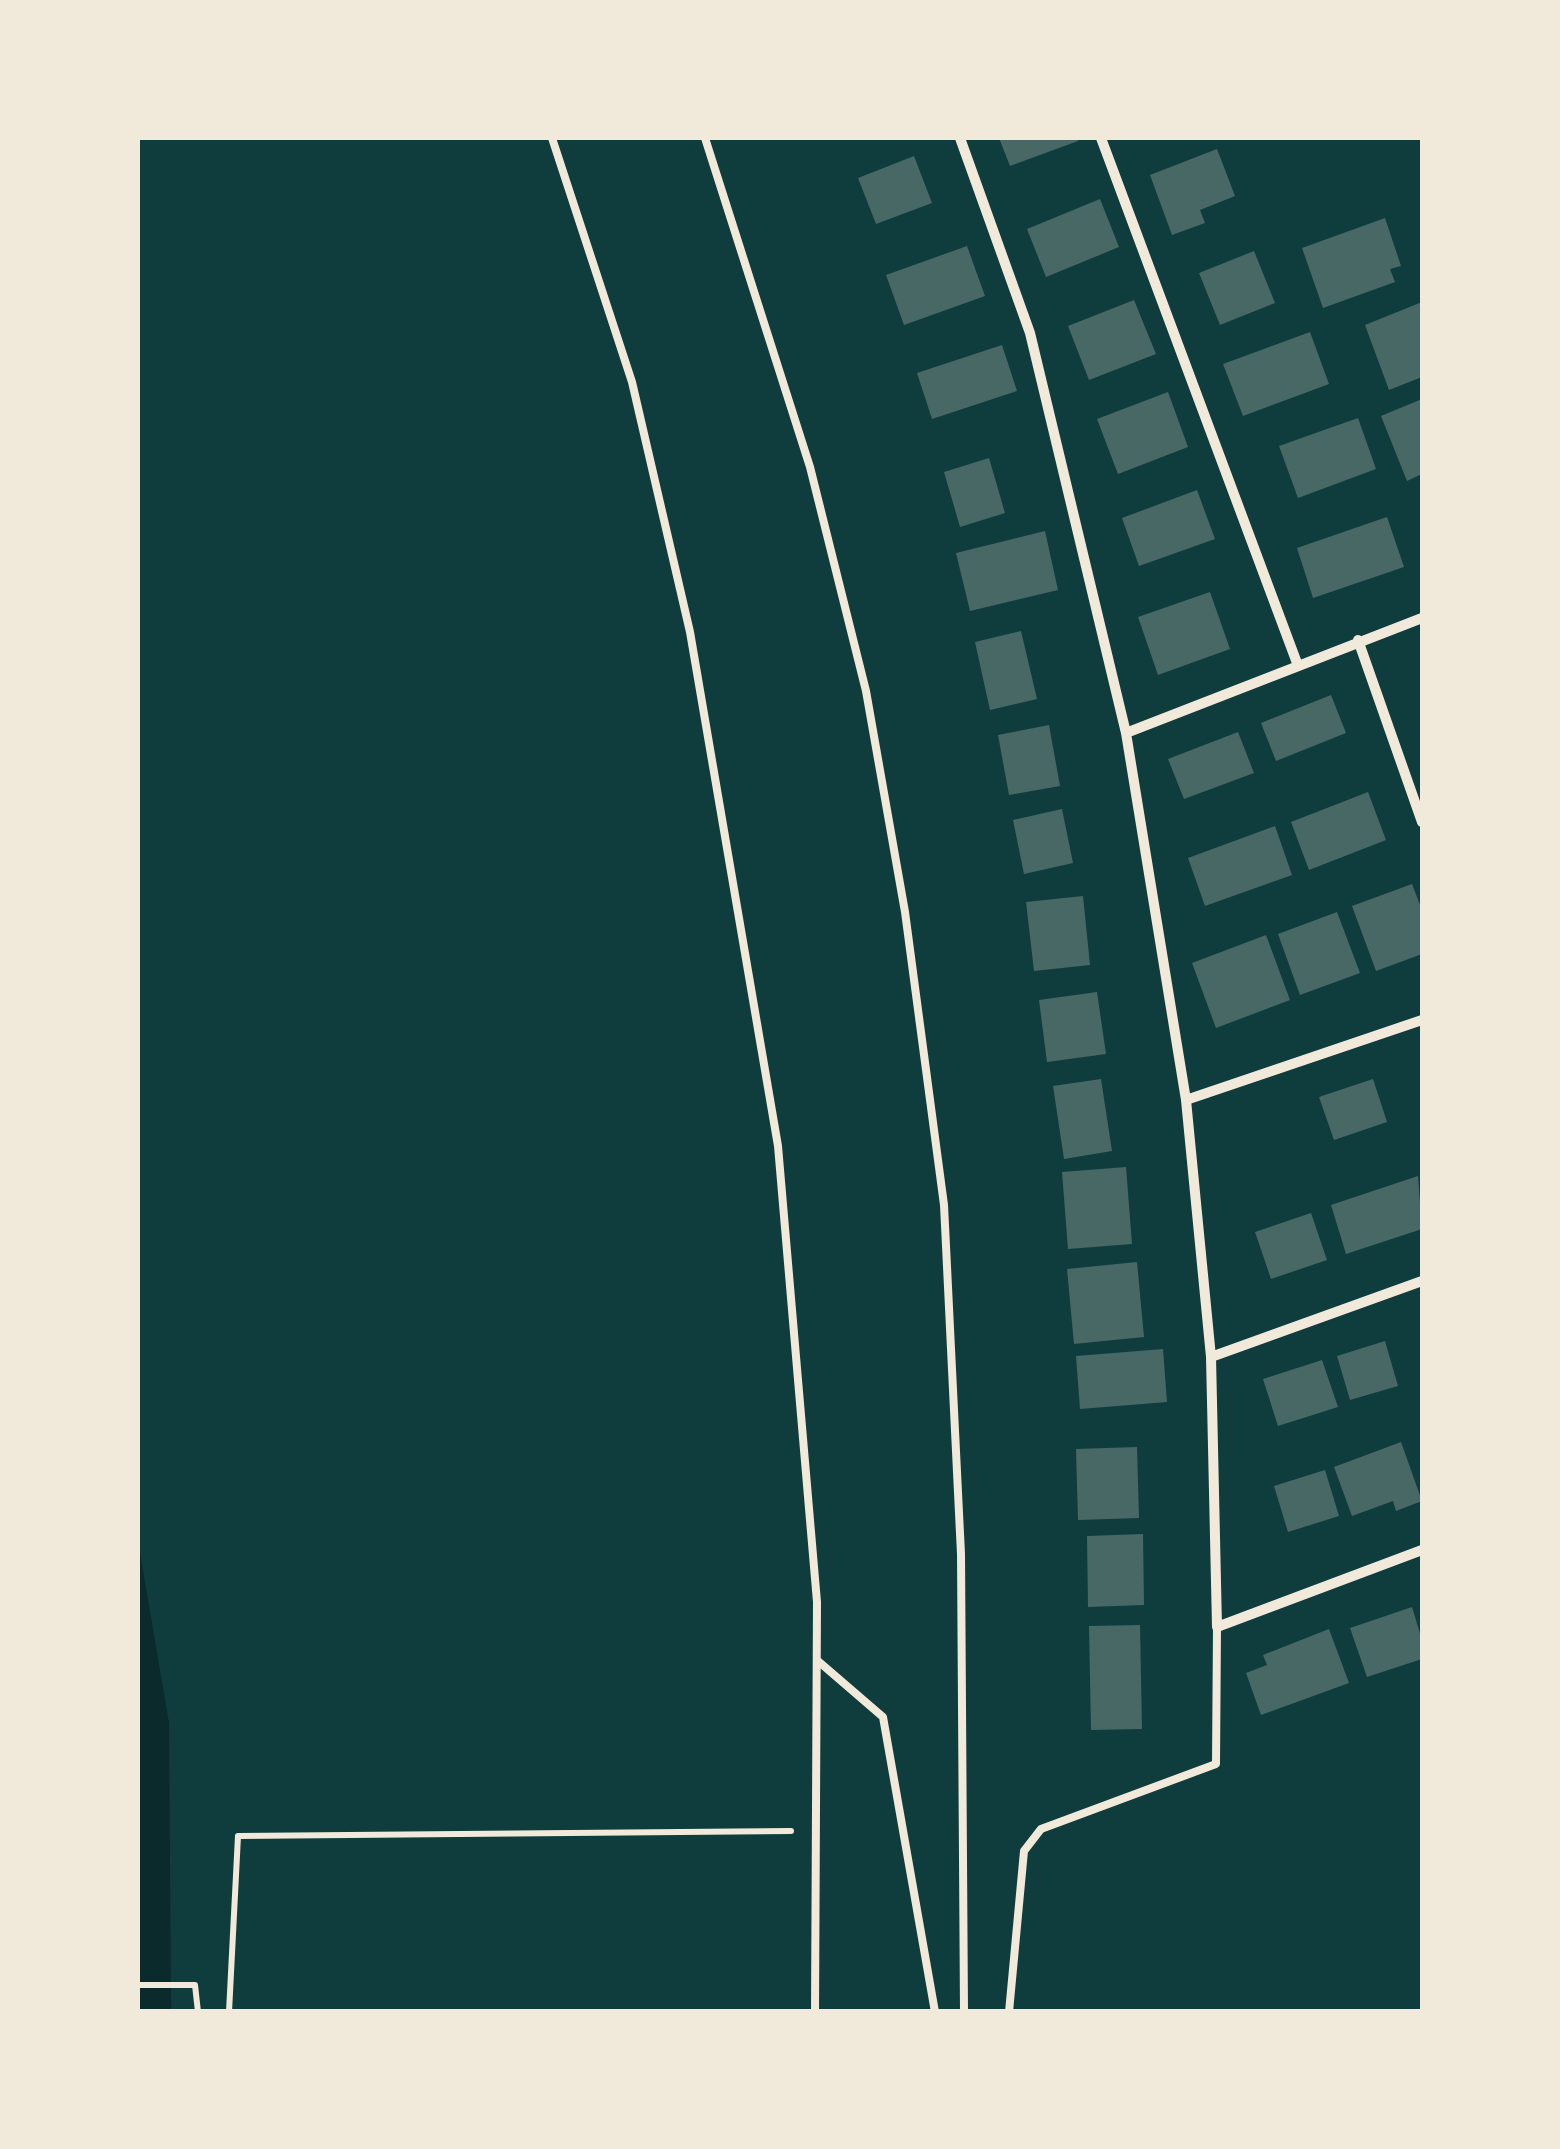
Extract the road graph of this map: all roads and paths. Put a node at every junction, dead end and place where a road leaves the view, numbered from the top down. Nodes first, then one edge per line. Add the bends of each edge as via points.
1 (552, 138) edge
2 (704, 138) edge
3 (960, 138) edge
4 (1102, 138) edge
5 (1422, 618) edge
6 (1358, 640) junction
7 (1297, 664) junction
8 (1126, 733) junction
9 (1422, 822) edge
10 (1422, 1020) edge
11 (1186, 1100) junction
12 (1422, 1281) edge
13 (1211, 1357) junction
14 (1422, 1550) edge
15 (1217, 1627) junction
16 (818, 1661) junction
17 (819, 1831) junction
18 (138, 1984) edge
19 (198, 2012) edge
20 (229, 2012) edge
21 (816, 2012) edge
22 (934, 2012) edge
23 (964, 2012) edge
24 (1008, 2012) edge

1 - 16 lane via 632,382 700,690 778,1146
2 - 23 lane via 810,467 866,691 906,912 944,1205 961,1554
3 - 8 street via 1030,333
4 - 7 street
5 - 6 street
6 - 7 street
6 - 9 street
7 - 8 street
8 - 11 street
10 - 11 street
11 - 13 street
12 - 13 street
13 - 15 street
14 - 15 street
15 - 24 lane via 1216,1764 1041,1829 1024,1851
16 - 17 lane
16 - 22 lane via 883,1718
17 - 20 path via 238,1836
17 - 21 lane
18 - 19 path via 195,1986

